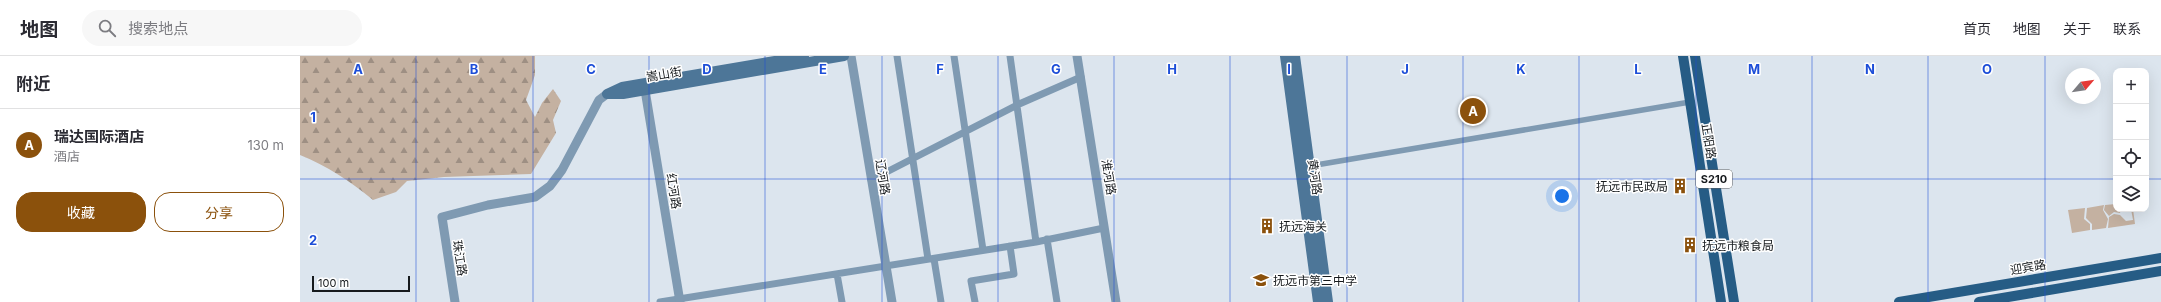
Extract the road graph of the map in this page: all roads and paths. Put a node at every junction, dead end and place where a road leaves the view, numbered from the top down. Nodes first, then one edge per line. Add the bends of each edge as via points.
1 (804, 56) edge
2 (844, 56) edge
3 (851, 56) edge
4 (897, 56) edge
5 (954, 56) edge
6 (1010, 56) edge
7 (1077, 56) edge
8 (1285, 56) edge
9 (1296, 56) edge
10 (1682, 56) edge
11 (1695, 56) edge
12 (1081, 77) junction
13 (644, 87) junction
14 (603, 97) joint
15 (1690, 102) junction
16 (1017, 105) junction
17 (966, 130) junction
18 (913, 158) junction
19 (1310, 166) junction
20 (871, 180) junction
21 (1104, 228) junction
22 (1047, 240) junction
23 (1036, 242) junction
24 (1010, 246) junction
25 (983, 250) junction
26 (2161, 258) edge
27 (931, 259) junction
28 (886, 266) junction
29 (2161, 271) edge
30 (837, 274) junction
31 (680, 301) edge
32 (455, 302) edge
33 (660, 302) edge
34 (842, 302) edge
35 (892, 302) edge
36 (941, 302) edge
37 (975, 302) edge
38 (1057, 302) edge
39 (1116, 302) edge
40 (1318, 302) edge
41 (1328, 302) edge
42 (1721, 302) edge
43 (1734, 302) edge
44 (1899, 302) edge
45 (1979, 302) edge

1 - 13 main road, 嵩山街
2 - 13 main road, 嵩山街
3 - 20 street, 辽河路
4 - 18 street
5 - 17 street
6 - 16 street
7 - 12 street, 淮河路
8 - 40 main road, 黄河路
9 - 19 main road, 黄河路
10 - 15 main road, 正阳路
11 - 43 main road, 正阳路 / S210
12 - 16 street
12 - 21 street, 淮河路
13 - 14 main road, 嵩山街 via 622,87
13 - 31 street, 红河路
14 - 32 street, 珠江路 via 562,170 545,190 535,197 488,205 442,217
15 - 19 street
15 - 42 main road, 正阳路
16 - 17 street
16 - 23 street
17 - 18 street
17 - 25 street
18 - 20 street
18 - 27 street
19 - 41 main road, 黄河路
20 - 28 street, 辽河路
21 - 22 street
21 - 39 street, 淮河路
22 - 23 street
22 - 38 street
23 - 24 street
24 - 25 street
24 - 37 street via 1014,274 972,280
25 - 27 street
26 - 44 main road, 迎宾路
27 - 28 street
27 - 36 street
28 - 30 street
28 - 35 street, 辽河路
29 - 45 main road
30 - 31 street
30 - 34 street
31 - 33 street

